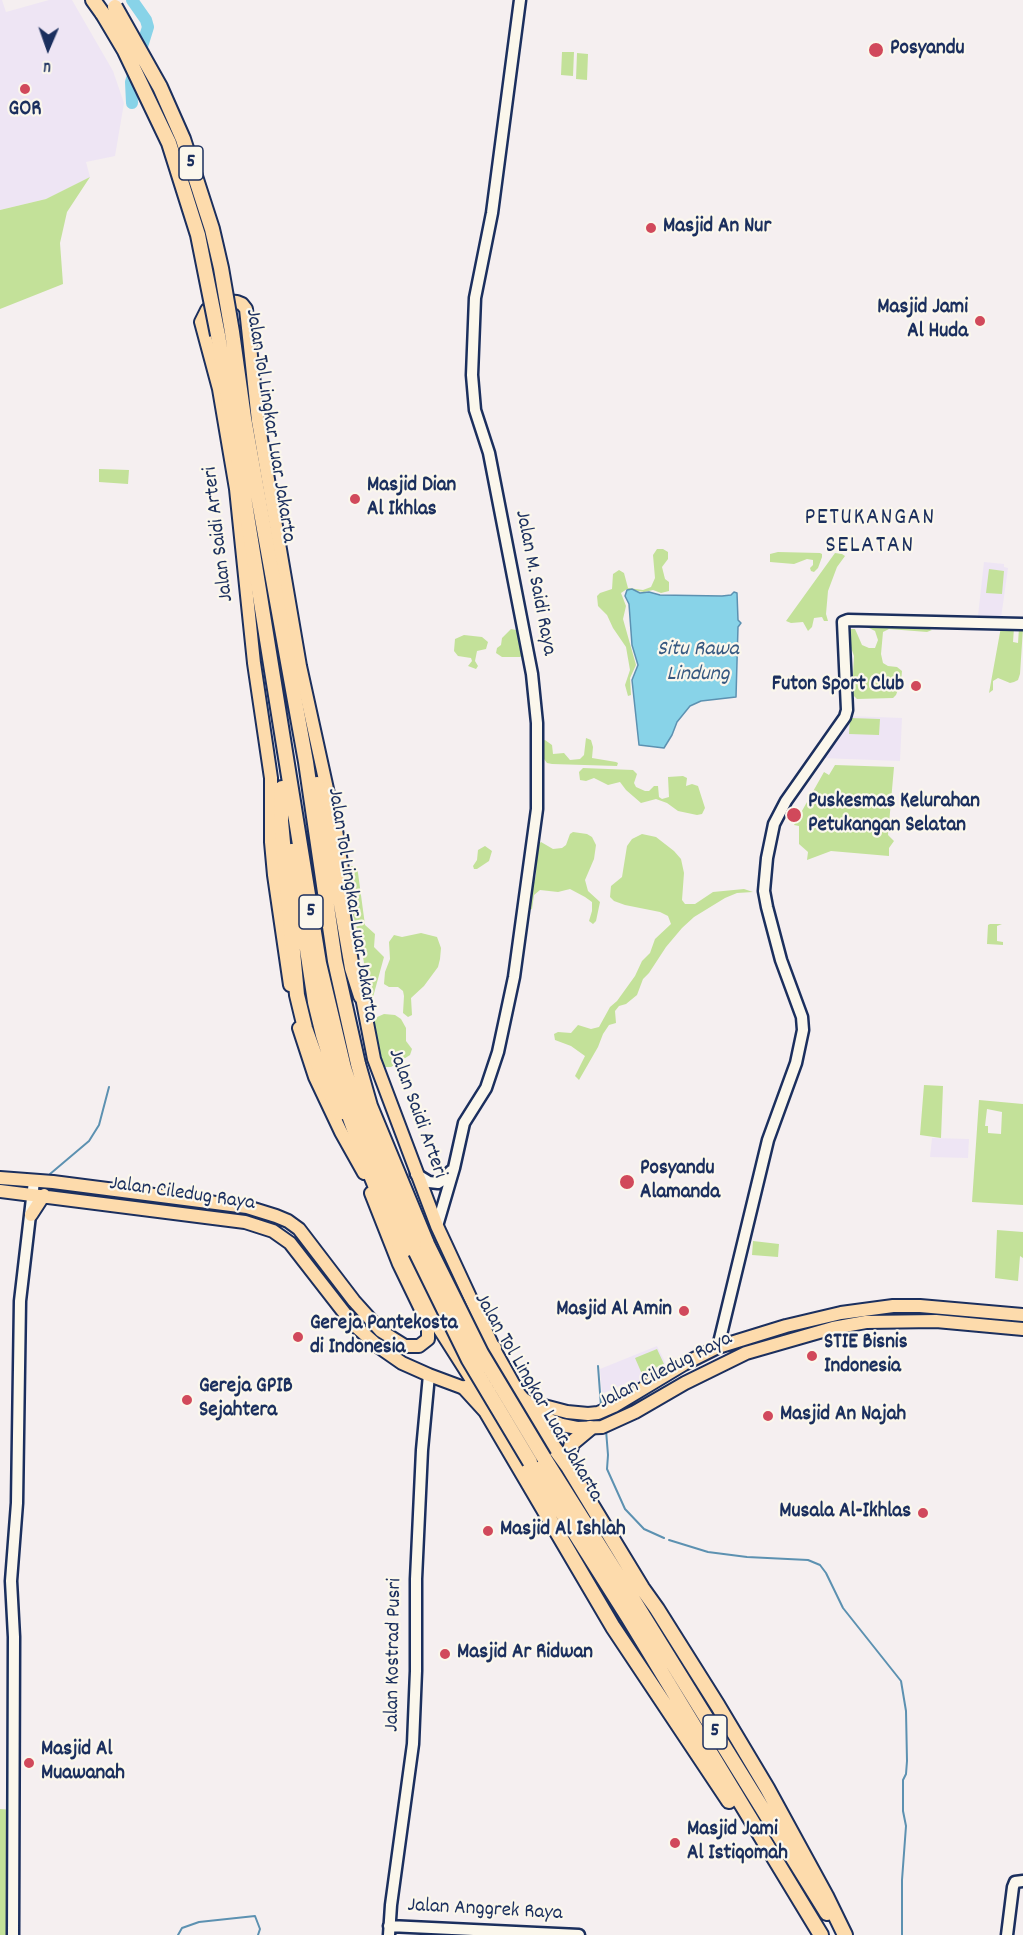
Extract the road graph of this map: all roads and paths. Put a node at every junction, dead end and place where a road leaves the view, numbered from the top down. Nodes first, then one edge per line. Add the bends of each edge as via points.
1 (93, 0) edge
2 (520, 0) edge
3 (112, 3) edge
4 (254, 558) junction
5 (1023, 624) edge
6 (306, 762) junction
7 (282, 788) junction
8 (361, 996) junction
9 (361, 1166) junction
10 (454, 1168) junction
11 (416, 1174) junction
12 (0, 1178) edge
13 (43, 1181) junction
14 (0, 1191) edge
15 (40, 1195) junction
16 (31, 1211) junction
17 (437, 1226) junction
18 (422, 1248) junction
19 (936, 1306) junction
20 (1023, 1314) edge
21 (936, 1322) junction
22 (1023, 1329) edge
23 (741, 1339) junction
24 (412, 1347) joint
25 (718, 1347) junction
26 (494, 1348) junction
27 (746, 1353) junction
28 (458, 1356) junction
29 (429, 1376) junction
30 (510, 1378) junction
31 (465, 1388) junction
32 (482, 1394) junction
33 (633, 1395) junction
34 (519, 1400) junction
35 (643, 1407) junction
36 (533, 1413) junction
37 (602, 1426) junction
38 (548, 1439) junction
39 (508, 1447) junction
40 (569, 1468) junction
41 (767, 1849) junction
42 (799, 1859) junction
43 (1023, 1881) edge
44 (389, 1930) edge
45 (14, 1935) edge
46 (579, 1935) edge
47 (821, 1935) edge
48 (843, 1935) edge
49 (1007, 1935) edge

1 - 4 highway, Jalan Tol Lingkar Luar Jakarta / 5, bridge via 125,51 169,143 198,235
2 - 10 street, Jalan M. Saidi Raya via 492,213 475,298 472,375 475,410 489,453 532,674 537,723 537,809 514,977 498,1052 486,1088 464,1123
3 - 6 highway, Jalan Tol Lingkar Luar Jakarta / 5, bridge via 160,87 183,139 214,238
4 - 7 highway via 250,579
4 - 18 highway, Jalan Tol Lingkar Luar Jakarta / 5 via 322,973 344,1068 358,1110
5 - 25 street via 843,622 845,717 774,824 766,869 768,915 804,1030 768,1140
6 - 8 highway via 314,772 325,815 352,968
6 - 18 highway, Jalan Tol Lingkar Luar Jakarta / 5 via 334,961 358,1064
7 - 9 highway via 281,821 297,995 319,1067
7 - 28 highway via 315,1002 331,1062 399,1247
8 - 9 main road, Jalan Saidi Arteri via 336,830 300,666 260,432 246,309 237,302 225,301 207,310 201,322 219,389 236,489 271,778 274,875 291,991 315,1077
8 - 11 main road, Jalan Saidi Arteri via 374,1059
9 - 24 main road, Jalan Saidi Arteri via 399,1264 428,1323 427,1341
10 - 11 street via 438,1183
10 - 17 street, Jalan M. Saidi Raya
11 - 17 main road, Jalan Saidi Arteri
12 - 13 main road, Jalan Ciledug Raya
13 - 15 street
13 - 24 main road, Jalan Ciledug Raya via 247,1207 288,1221 308,1240 376,1327 393,1340
14 - 15 main road, Jalan Ciledug Raya
15 - 16 main road
15 - 16 main road
15 - 29 main road, Jalan Ciledug Raya via 245,1222 273,1231 290,1243 362,1334 402,1363
16 - 45 street via 20,1301 17,1503 11,1581
17 - 26 main road, Jalan Saidi Arteri
18 - 41 highway, Jalan Tol Lingkar Luar Jakarta / 5, bridge via 469,1360
18 - 42 highway, Jalan Tol Lingkar Luar Jakarta / 5, bridge via 544,1458
19 - 20 main road, Jalan Ciledug Raya
19 - 21 main road
19 - 23 main road, Jalan Ciledug Raya via 893,1306 841,1313
21 - 22 main road, Jalan Ciledug Raya
21 - 27 main road, Jalan Ciledug Raya via 866,1322
23 - 25 main road, Jalan Ciledug Raya
23 - 27 main road
25 - 33 main road, Jalan Ciledug Raya
26 - 28 highway via 490,1360 479,1367 469,1366
26 - 30 main road, Jalan Saidi Arteri
27 - 35 main road, Jalan Ciledug Raya
28 - 32 highway
29 - 31 main road, Jalan Ciledug Raya
29 - 44 street, Jalan Kostrad Pusri via 416,1579 412,1744
30 - 32 main road
30 - 34 main road, Jalan Saidi Arteri
31 - 32 main road, Jalan Ciledug Raya
31 - 39 highway via 486,1411
32 - 34 main road, Jalan Ciledug Raya
33 - 34 main road, Jalan Ciledug Raya via 588,1414
33 - 35 main road
34 - 36 highway
34 - 39 highway via 508,1422
35 - 37 main road, Jalan Ciledug Raya
36 - 37 main road, Jalan Ciledug Raya via 577,1428
36 - 38 highway
37 - 40 highway via 572,1443
38 - 39 highway via 532,1427 521,1427 512,1434
38 - 40 highway
39 - 41 highway via 613,1627 754,1839
40 - 42 highway via 767,1788
41 - 47 highway, Jalan Tol Lingkar Luar Jakarta / 5
42 - 48 highway, Jalan Tol Lingkar Luar Jakarta / 5
43 - 49 street via 1015,1882 1013,1887
44 - 46 street, Jalan Anggrek Raya

